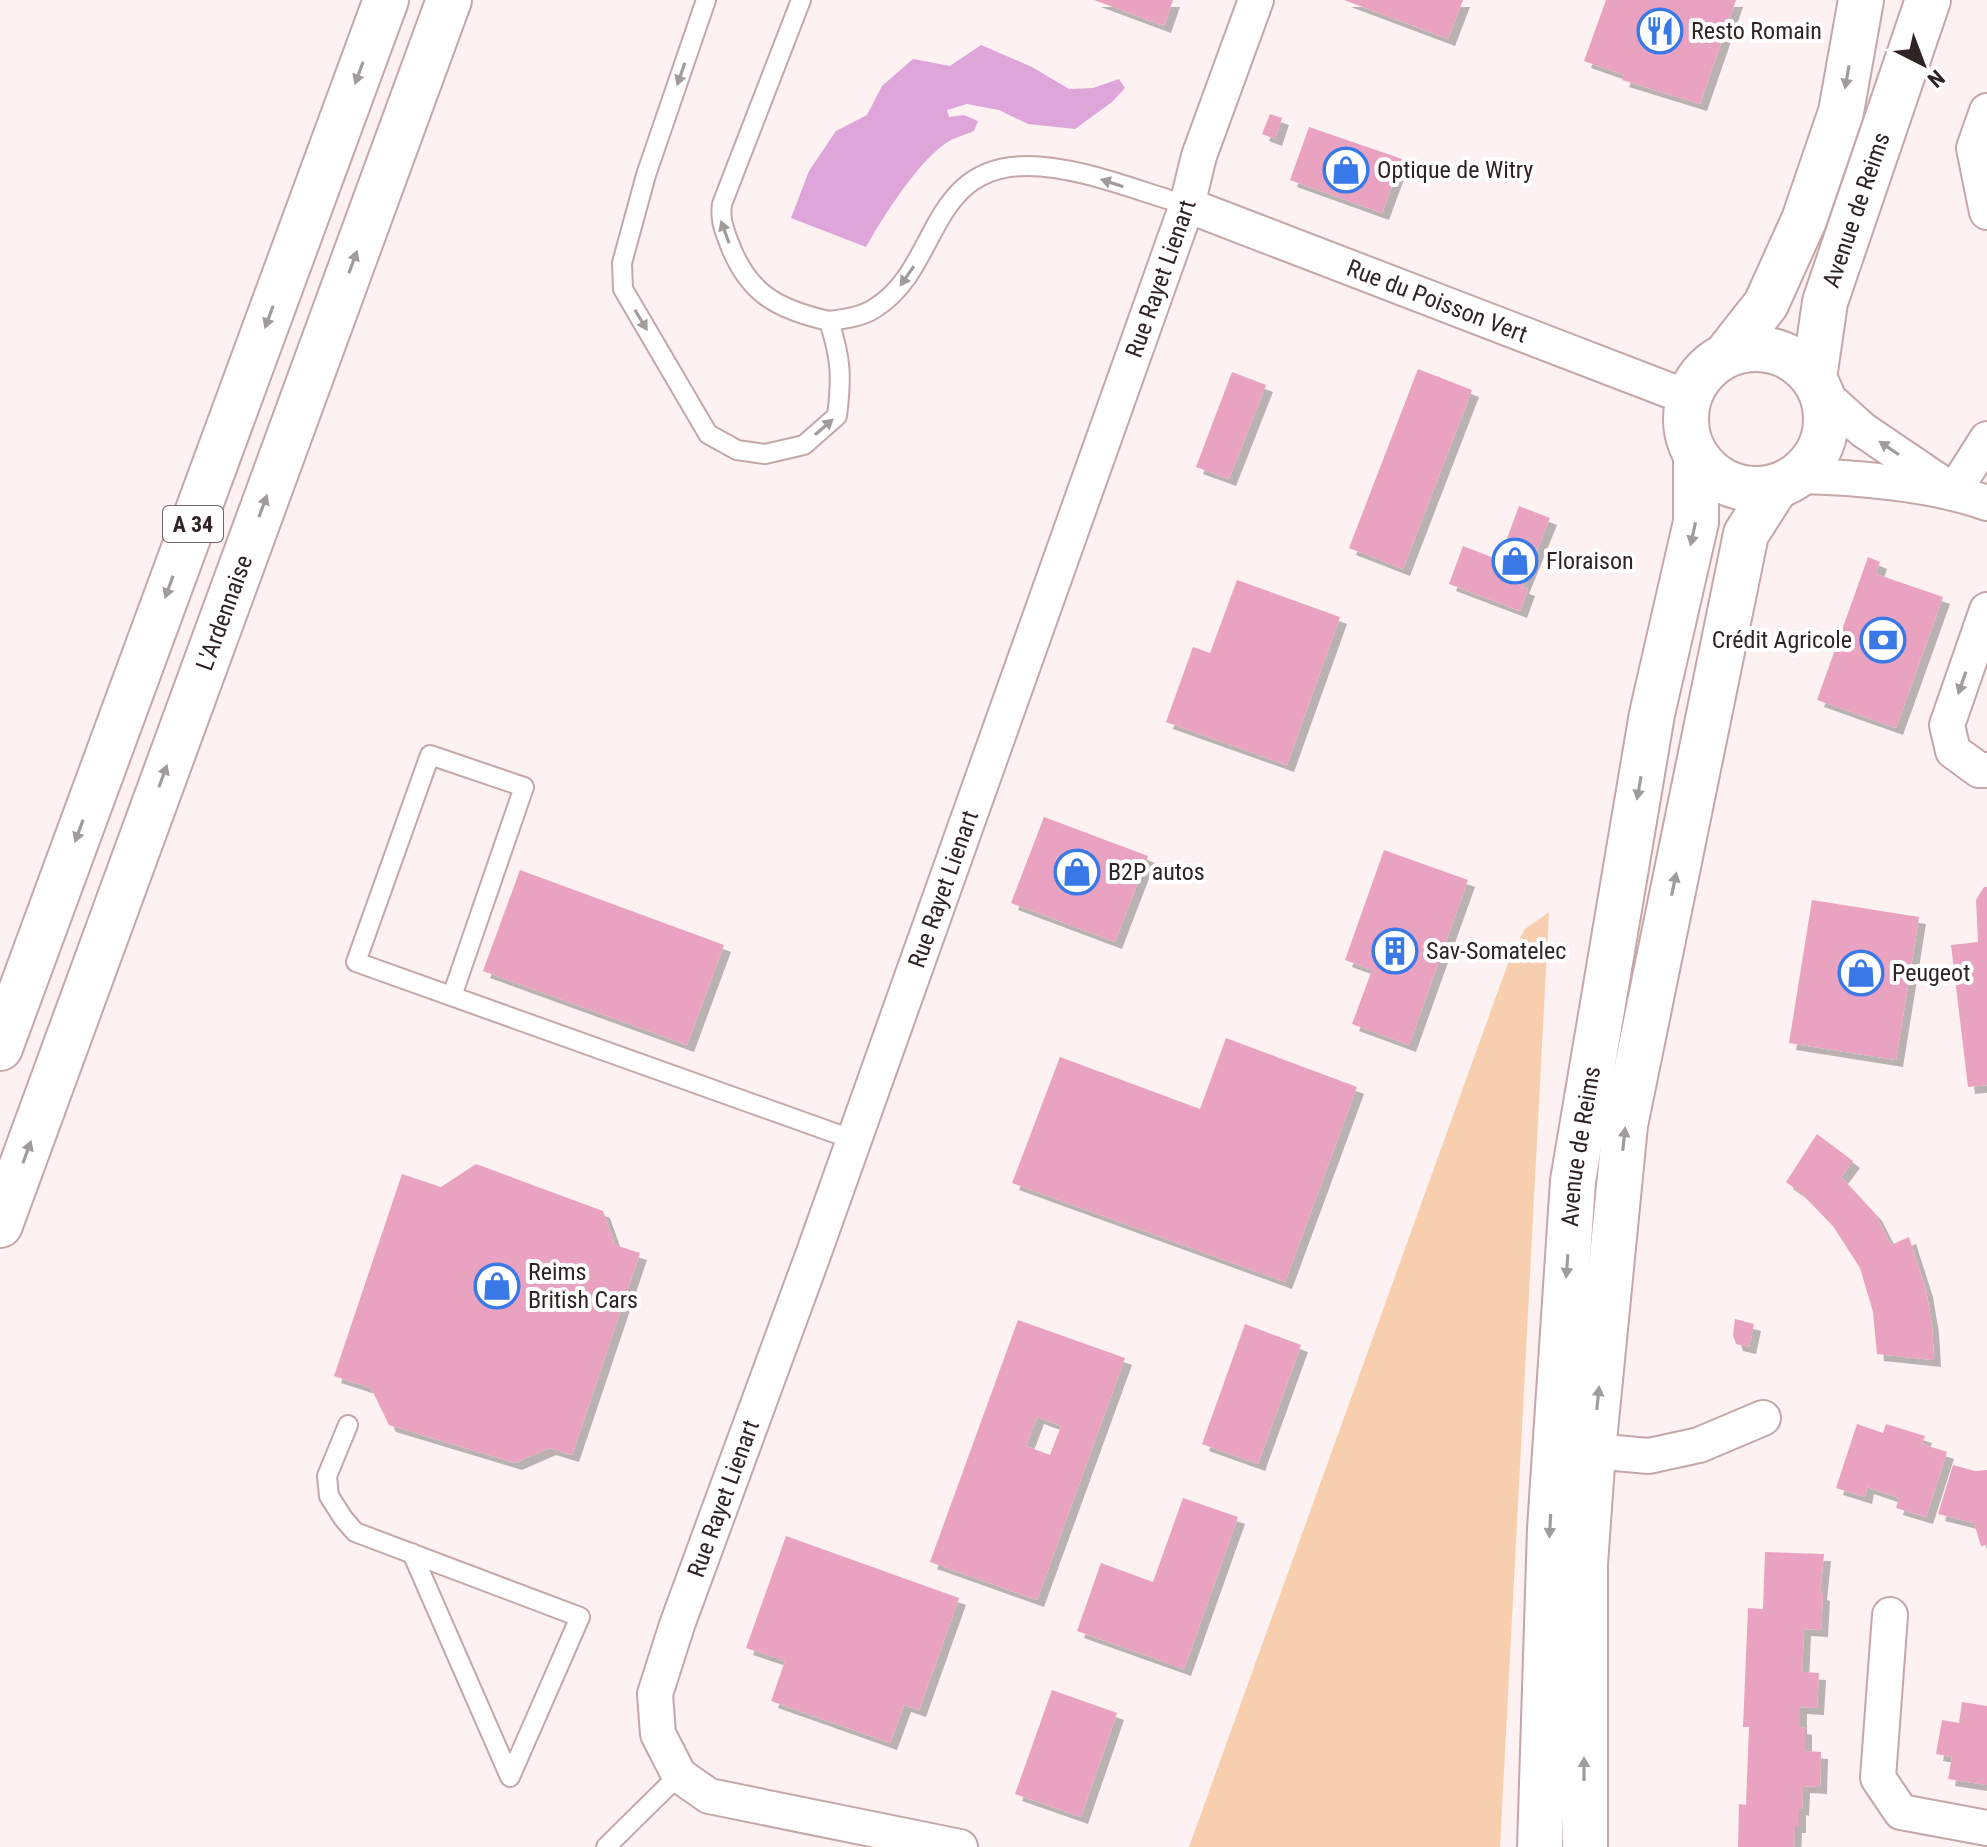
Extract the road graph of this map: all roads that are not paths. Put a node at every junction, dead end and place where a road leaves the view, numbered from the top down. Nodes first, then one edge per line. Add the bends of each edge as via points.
1 (386, 0) edge
2 (449, 0) edge
3 (706, 0) edge
4 (801, 0) edge
5 (1256, 0) edge
6 (1861, 0) edge
7 (1928, 0) edge
8 (1987, 111) edge
9 (1187, 205) junction
10 (1987, 212) edge
11 (829, 321) junction
12 (1726, 355) junction
13 (1818, 385) junction
14 (1689, 398) junction
15 (1987, 439) edge
16 (1696, 456) junction
17 (1787, 482) junction
18 (1954, 491) junction
19 (1987, 503) edge
20 (1987, 610) edge
21 (1987, 770) edge
22 (452, 996) junction
23 (0, 1048) edge
24 (854, 1140) junction
25 (0, 1225) edge
26 (1763, 1418) dead end
27 (348, 1425) dead end
28 (1574, 1449) junction
29 (412, 1553) junction
30 (1890, 1615) dead end
31 (679, 1775) junction
32 (1987, 1828) edge
33 (606, 1847) edge
34 (960, 1847) edge
35 (1540, 1847) edge
36 (1585, 1847) edge

1 -> 23 main road, A 34
25 -> 2 main road, L'Ardennaise / A 34
3 -> 11 lane via 646,175 622,263 623,289 708,434 737,450 765,454 804,445 837,416 842,375
11 -> 4 lane via 793,312 756,289 734,257 720,218
5 - 9 street, Rue Rayet Lienart via 1199,156
6 -> 12 main road, Avenue de Reims via 1841,112 1804,220 1766,304
7 - 13 main road, Avenue de Reims via 1825,302
8 - 10 street via 1974,148
9 -> 11 lane via 1086,174 1027,166 999,170 976,180 945,206 901,285 875,308
9 - 14 street, Rue du Poisson Vert
9 - 24 street, Rue Rayet Lienart
12 - 13 main road via 1750,349 1775,351 1797,361
12 - 14 main road, Avenue de Reims via 1710,366
13 - 17 main road, Avenue de Reims via 1827,416 1825,439 1814,460
18 -> 13 street via 1863,430
14 - 16 main road, Avenue de Reims via 1688,438
15 - 18 street
16 - 17 main road via 1731,485 1753,490
16 -> 28 main road, Avenue de Reims via 1696,522 1652,714 1573,1181
17 - 18 street via 1827,477
28 -> 17 main road, Avenue de Reims via 1625,1125 1746,534
18 - 19 street
20 -> 21 street via 1947,725 1953,751
22 - 22 lane via 356,962 430,755 524,787
22 - 24 lane
24 - 31 street, Rue Rayet Lienart via 655,1694 658,1734
26 - 28 street via 1699,1445 1649,1456
27 - 29 lane via 327,1476 329,1496 355,1532
28 -> 35 main road, Avenue de Reims via 1550,1529
36 -> 28 main road, Avenue de Reims via 1585,1564
29 - 29 lane via 580,1617 510,1777 418,1567
30 - 32 street via 1878,1778 1901,1812
31 - 33 lane
31 - 34 street via 709,1796

